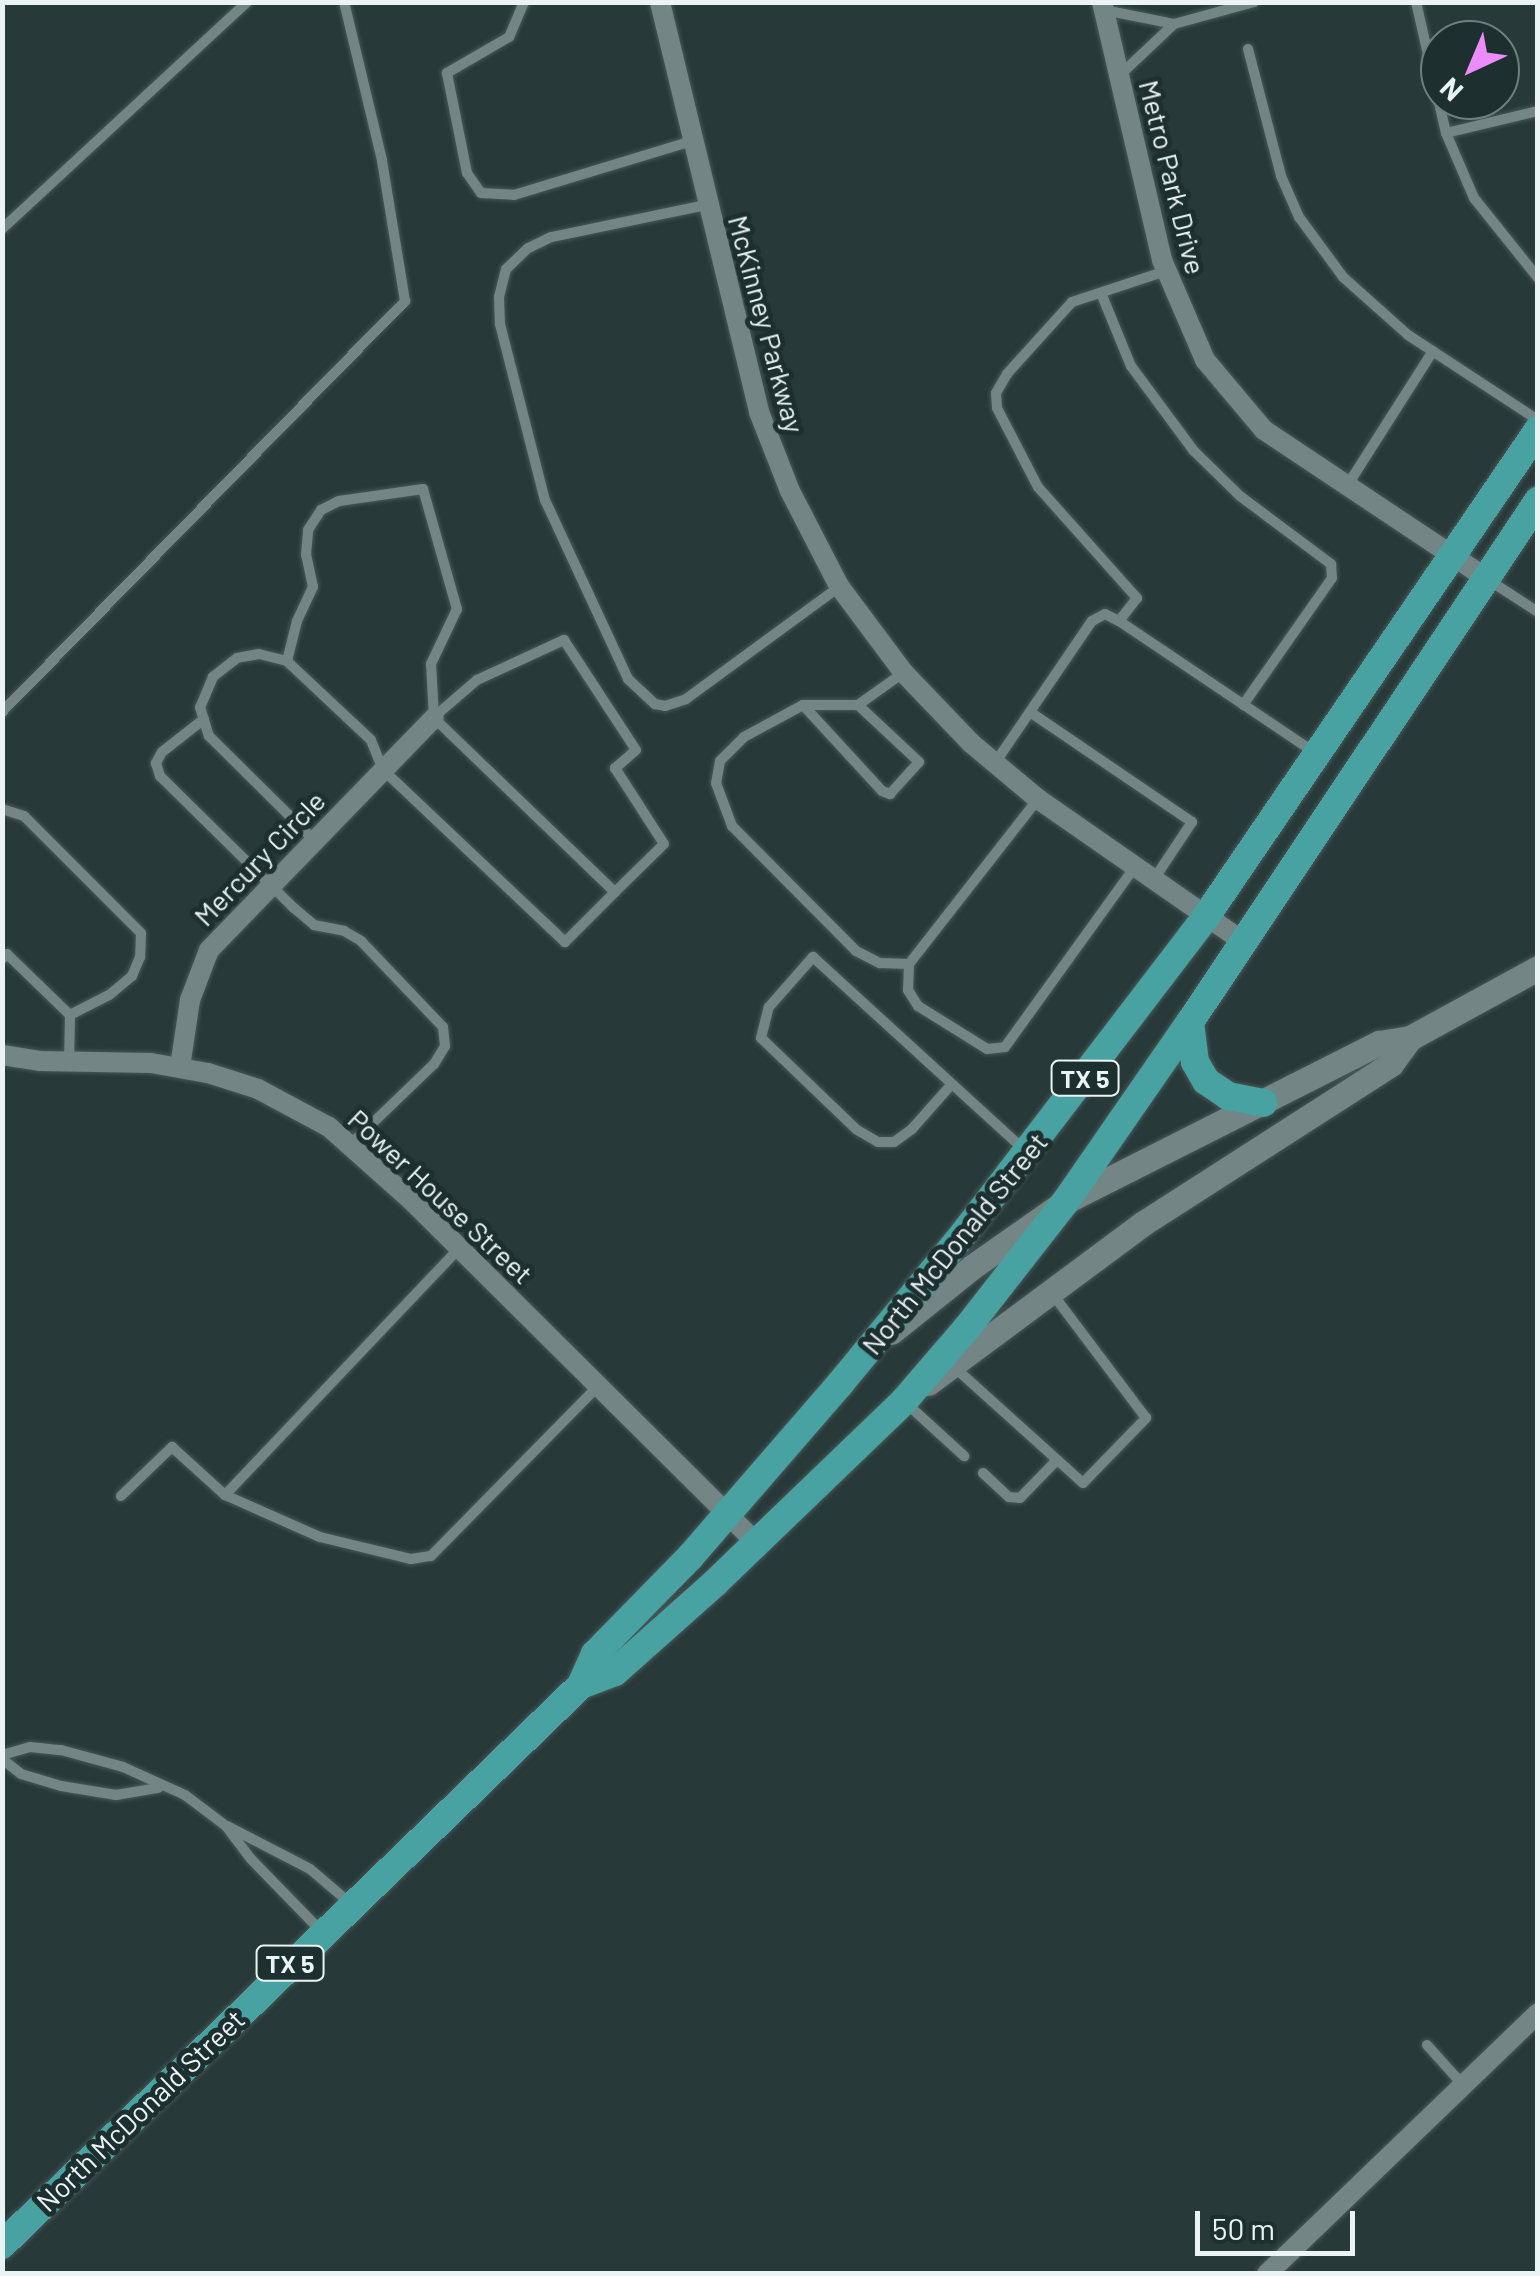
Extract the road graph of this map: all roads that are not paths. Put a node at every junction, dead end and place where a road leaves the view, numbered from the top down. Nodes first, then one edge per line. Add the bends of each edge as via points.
1 (247, 2) edge
2 (344, 2) edge
3 (524, 2) edge
4 (660, 2) edge
5 (1254, 2) edge
6 (1416, 2) edge
7 (1103, 6) edge
8 (1174, 24) junction
9 (1248, 50) dead end
10 (1120, 76) junction
11 (1538, 111) edge
12 (1446, 133) junction
13 (692, 141) junction
14 (706, 205) junction
15 (2, 229) edge
16 (1166, 271) junction
17 (1538, 278) edge
18 (1100, 293) junction
19 (1433, 351) junction
20 (1538, 420) edge
21 (1538, 430) edge
22 (1346, 487) junction
23 (1538, 500) edge
24 (1452, 557) junction
25 (1486, 578) junction
26 (840, 586) junction
27 (1538, 612) edge
28 (1119, 621) junction
29 (287, 661) junction
30 (904, 672) junction
31 (803, 705) junction
32 (858, 705) junction
33 (1243, 705) junction
34 (2, 712) edge
35 (1030, 712) junction
36 (434, 718) junction
37 (204, 719) junction
38 (1318, 754) junction
39 (995, 764) junction
40 (383, 770) junction
41 (1038, 799) junction
42 (2, 810) edge
43 (314, 840) junction
44 (1136, 866) junction
45 (1154, 879) junction
46 (270, 884) junction
47 (615, 892) junction
48 (1207, 915) junction
49 (1244, 942) junction
50 (2, 959) edge
51 (910, 964) junction
52 (1538, 968) edge
53 (70, 1015) junction
54 (1190, 1022) junction
55 (1410, 1038) junction
56 (2, 1055) edge
57 (69, 1061) junction
58 (180, 1067) junction
59 (951, 1085) junction
60 (1263, 1103) junction
61 (351, 1144) junction
62 (1028, 1153) junction
63 (1066, 1201) junction
64 (459, 1248) junction
65 (1050, 1290) junction
66 (868, 1350) junction
67 (953, 1365) junction
68 (598, 1386) junction
69 (904, 1402) junction
70 (964, 1456) dead end
71 (1058, 1460) junction
72 (982, 1472) dead end
73 (225, 1494) junction
74 (121, 1496) dead end
75 (727, 1514) junction
76 (757, 1543) junction
77 (580, 1685) junction
78 (2, 1757) edge
79 (164, 1787) junction
80 (226, 1826) junction
81 (351, 1904) junction
82 (322, 1931) junction
83 (1538, 2013) edge
84 (1426, 2045) dead end
85 (1464, 2086) junction
86 (7, 2233) edge
87 (1268, 2274) edge

1 - 15 lane
2 - 34 lane via 382,160 405,302
3 - 13 lane via 509,37 447,73 467,173 482,193 514,195
4 - 13 street, McKinney Parkway
5 - 8 lane
6 - 12 lane
7 - 8 lane
7 - 10 street, Metro Park Drive
8 - 10 lane
9 - 19 lane via 1281,176 1299,216 1375,310
10 - 16 street, Metro Park Drive
11 - 12 lane
12 - 17 lane via 1480,209
13 - 14 street, McKinney Parkway
14 - 26 street, McKinney Parkway via 763,425
14 - 26 lane via 551,237 506,270 500,324 546,500 628,679 654,704 686,699
16 - 18 lane
16 - 22 street, Metro Park Drive via 1195,343 1232,397 1264,430
18 - 28 lane via 1072,302 996,393 1017,453 1038,487 1137,598
18 - 33 lane via 1131,366 1194,452 1331,564 1332,578
19 - 20 lane
19 - 22 lane
21 - 24 main road, North McDonald Street / TX 5
22 - 24 street, Metro Park Drive
23 - 25 main road, North McDonald Street / TX 5
24 - 25 street, Metro Park Drive
24 - 38 main road, North McDonald Street / TX 5
25 - 27 lane
25 - 49 main road, North McDonald Street / TX 5
26 - 30 street, McKinney Parkway
28 - 33 lane
28 - 35 lane via 1097,615
29 - 36 lane via 313,587 308,530 321,510 339,501 423,489 457,608 431,664
29 - 37 lane via 259,654 237,658 213,677 200,707
29 - 40 lane via 371,740
30 - 32 lane
30 - 39 street, McKinney Parkway
31 - 32 lane
31 - 32 lane via 890,794 919,762
31 - 51 lane via 744,738 720,761 721,803 732,826 856,951 880,964
33 - 38 lane
35 - 39 lane
35 - 45 lane via 1192,822
36 - 40 street, Mercury Circle
36 - 47 lane
36 - 47 lane via 476,680 564,640 636,750 614,768 664,844
37 - 43 lane via 208,736
37 - 46 lane via 162,752 156,763 160,776
38 - 48 main road, North McDonald Street / TX 5
39 - 41 street, McKinney Parkway
40 - 43 street, Mercury Circle
40 - 47 lane via 565,942
41 - 44 street, McKinney Parkway
41 - 51 lane
42 - 53 lane via 24,816 141,933 132,976
43 - 46 street, Mercury Circle
44 - 45 street, McKinney Parkway
44 - 51 lane via 1005,1047 987,1049 918,1006 908,990
45 - 48 street, McKinney Parkway
46 - 58 street, Mercury Circle via 201,965
46 - 61 lane via 314,924 361,941 443,1027 445,1046 434,1064
48 - 49 street, McKinney Parkway
48 - 62 main road, North McDonald Street / TX 5
49 - 54 main road, North McDonald Street / TX 5
50 - 53 lane via 7,954
52 - 55 street
53 - 57 lane
54 - 60 main road via 1206,1081 1228,1096
54 - 63 main road, North McDonald Street / TX 5
55 - 60 street via 1378,1043
55 - 65 street via 1390,1064
56 - 57 street, Power House Street
57 - 58 street, Power House Street
58 - 61 street, Power House Street via 258,1090
59 - 59 lane via 813,957 769,1007 761,1038 878,1142 894,1142 912,1130
59 - 62 lane
60 - 63 street
61 - 64 street, Power House Street
62 - 66 main road, North McDonald Street / TX 5
63 - 66 street
63 - 69 main road, North McDonald Street / TX 5
64 - 68 street, Power House Street
64 - 73 lane
65 - 67 street
65 - 71 lane via 1146,1418 1083,1483
66 - 75 main road, North McDonald Street / TX 5
67 - 69 street
67 - 71 lane
68 - 73 lane via 431,1556 411,1559 320,1537
68 - 75 street, Power House Street
69 - 70 lane
69 - 76 main road, North McDonald Street / TX 5
71 - 72 lane via 1020,1498 1009,1497
73 - 74 lane via 172,1447
75 - 76 street, Power House Street
75 - 77 main road, North McDonald Street / TX 5 via 596,1654
76 - 77 main road, North McDonald Street / TX 5 via 616,1672
77 - 81 main road, North McDonald Street / TX 5
78 - 79 lane via 30,1747 61,1750
78 - 79 lane via 21,1774 60,1786 116,1795
79 - 80 lane via 201,1804
80 - 81 lane via 310,1868
80 - 82 lane
81 - 82 main road, North McDonald Street / TX 5
82 - 86 main road, North McDonald Street / TX 5
83 - 85 street
84 - 85 lane
85 - 87 street

